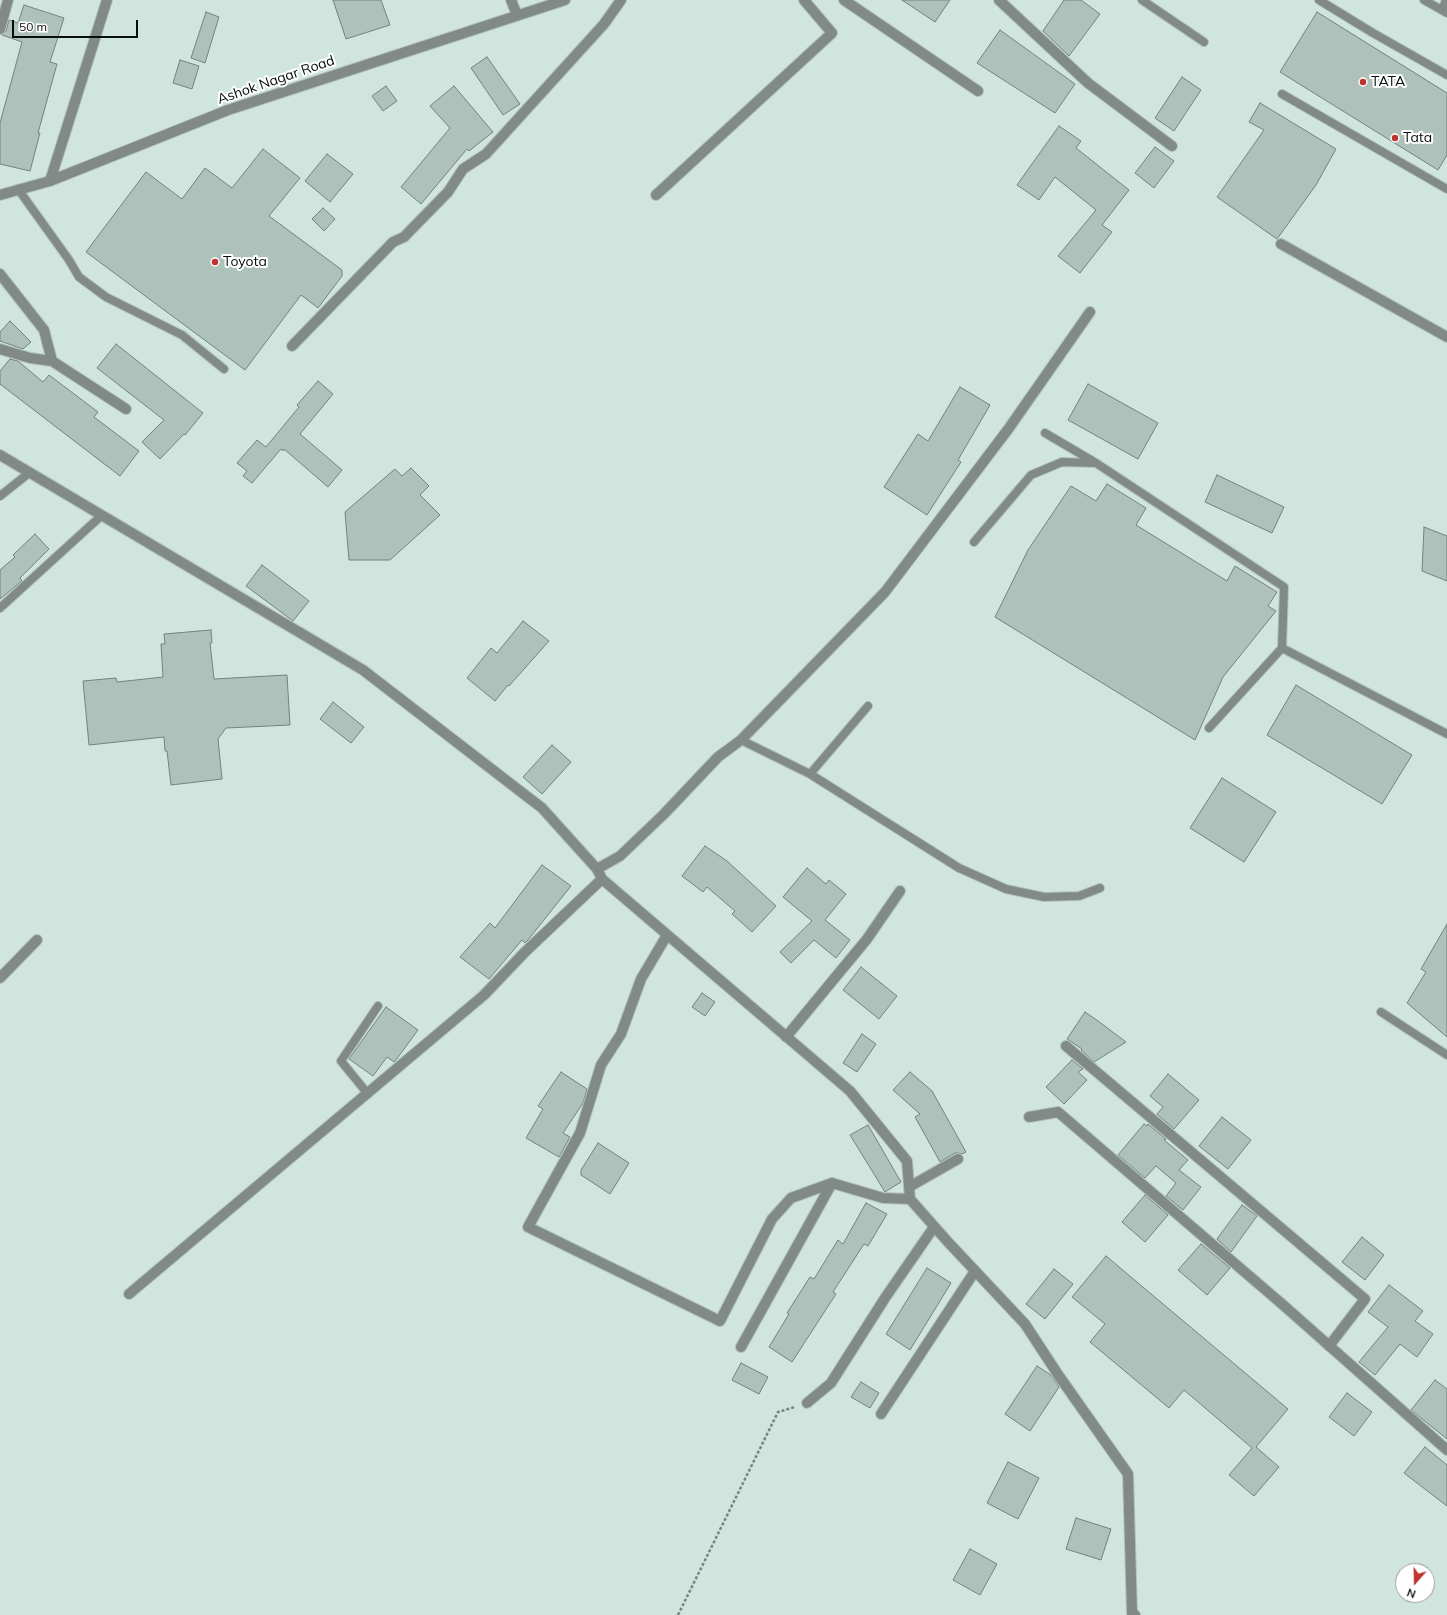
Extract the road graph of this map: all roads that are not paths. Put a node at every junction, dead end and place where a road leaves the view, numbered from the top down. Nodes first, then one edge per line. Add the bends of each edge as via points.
1 (8, 0) edge
2 (107, 0) edge
3 (511, 0) edge
4 (565, 0) edge
5 (620, 0) edge
6 (804, 0) edge
7 (844, 0) edge
8 (999, 0) edge
9 (1142, 0) edge
10 (1319, 0) edge
11 (1424, 0) edge
12 (1446, 0) edge
13 (1444, 12) edge
14 (517, 15) junction
15 (0, 29) edge
16 (1204, 42) dead end
17 (1447, 75) edge
18 (978, 91) dead end
19 (1282, 94) dead end
20 (1172, 146) dead end
21 (50, 180) junction
22 (1447, 188) edge
23 (18, 189) junction
24 (0, 195) edge
25 (656, 195) dead end
26 (1281, 244) dead end
27 (0, 274) edge
28 (1090, 312) dead end
29 (1447, 337) edge
30 (292, 346) dead end
31 (0, 349) edge
32 (52, 361) junction
33 (224, 369) dead end
34 (126, 409) dead end
35 (1045, 433) dead end
36 (2, 460) edge
37 (1096, 463) junction
38 (29, 472) junction
39 (0, 496) edge
40 (101, 516) junction
41 (974, 542) dead end
42 (0, 608) edge
43 (1282, 648) junction
44 (868, 706) dead end
45 (1209, 728) dead end
46 (1447, 734) edge
47 (741, 740) junction
48 (810, 774) junction
49 (597, 869) junction
50 (602, 879) junction
51 (1100, 888) dead end
52 (900, 891) dead end
53 (667, 935) junction
54 (37, 940) dead end
55 (0, 978) edge
56 (378, 1006) dead end
57 (1381, 1012) dead end
58 (786, 1037) junction
59 (1066, 1046) dead end
60 (1447, 1055) edge
61 (368, 1094) junction
62 (1029, 1117) dead end
63 (958, 1159) dead end
64 (832, 1183) junction
65 (909, 1187) junction
66 (910, 1199) junction
67 (934, 1227) junction
68 (975, 1271) junction
69 (129, 1294) dead end
70 (1329, 1346) junction
71 (741, 1348) dead end
72 (807, 1403) road end
73 (881, 1414) dead end
74 (1447, 1450) edge
75 (1135, 1615) edge

1 - 15 street
2 - 21 street
3 - 14 street
4 - 14 street, Ashok Nagar Road
5 - 30 street via 604,24 486,154 464,169 448,192 404,237 393,242
6 - 25 street via 832,33
7 - 18 street
8 - 20 street via 1088,83
9 - 16 lane
10 - 17 lane
11 - 13 lane
12 - 13 lane
14 - 21 street, Ashok Nagar Road via 228,110
19 - 22 lane
21 - 23 street, Ashok Nagar Road
23 - 24 street, Ashok Nagar Road
23 - 33 lane via 79,277 106,297 182,335
26 - 29 street
27 - 32 street via 44,330
28 - 47 street via 1009,428 886,592
31 - 32 street via 30,358
32 - 34 street
35 - 37 lane
36 - 38 street
37 - 41 lane via 1062,462 1031,476
37 - 43 lane via 1284,587
38 - 39 lane
38 - 40 street
40 - 42 lane
40 - 49 street via 363,670 542,808
43 - 45 lane
43 - 46 lane
44 - 48 lane
47 - 48 lane
47 - 49 street via 718,757 620,856
48 - 51 lane via 959,868 1006,889 1051,897 1079,896
49 - 50 street
50 - 53 street
50 - 61 street via 484,995
52 - 58 street via 867,939
53 - 58 street
53 - 64 street via 641,979 621,1034 601,1065 580,1133 528,1227 720,1321 772,1219 791,1198
54 - 55 street
56 - 61 lane via 341,1061
57 - 60 lane
58 - 65 street via 850,1092 907,1161
59 - 70 street via 1365,1300
61 - 69 street
62 - 70 street via 1058,1112
63 - 65 street
64 - 66 street via 883,1198
64 - 71 street
65 - 66 street
66 - 67 street
67 - 68 street
67 - 72 street via 831,1383
68 - 73 street
68 - 75 street via 1026,1324 1128,1474 1132,1612
70 - 74 street

